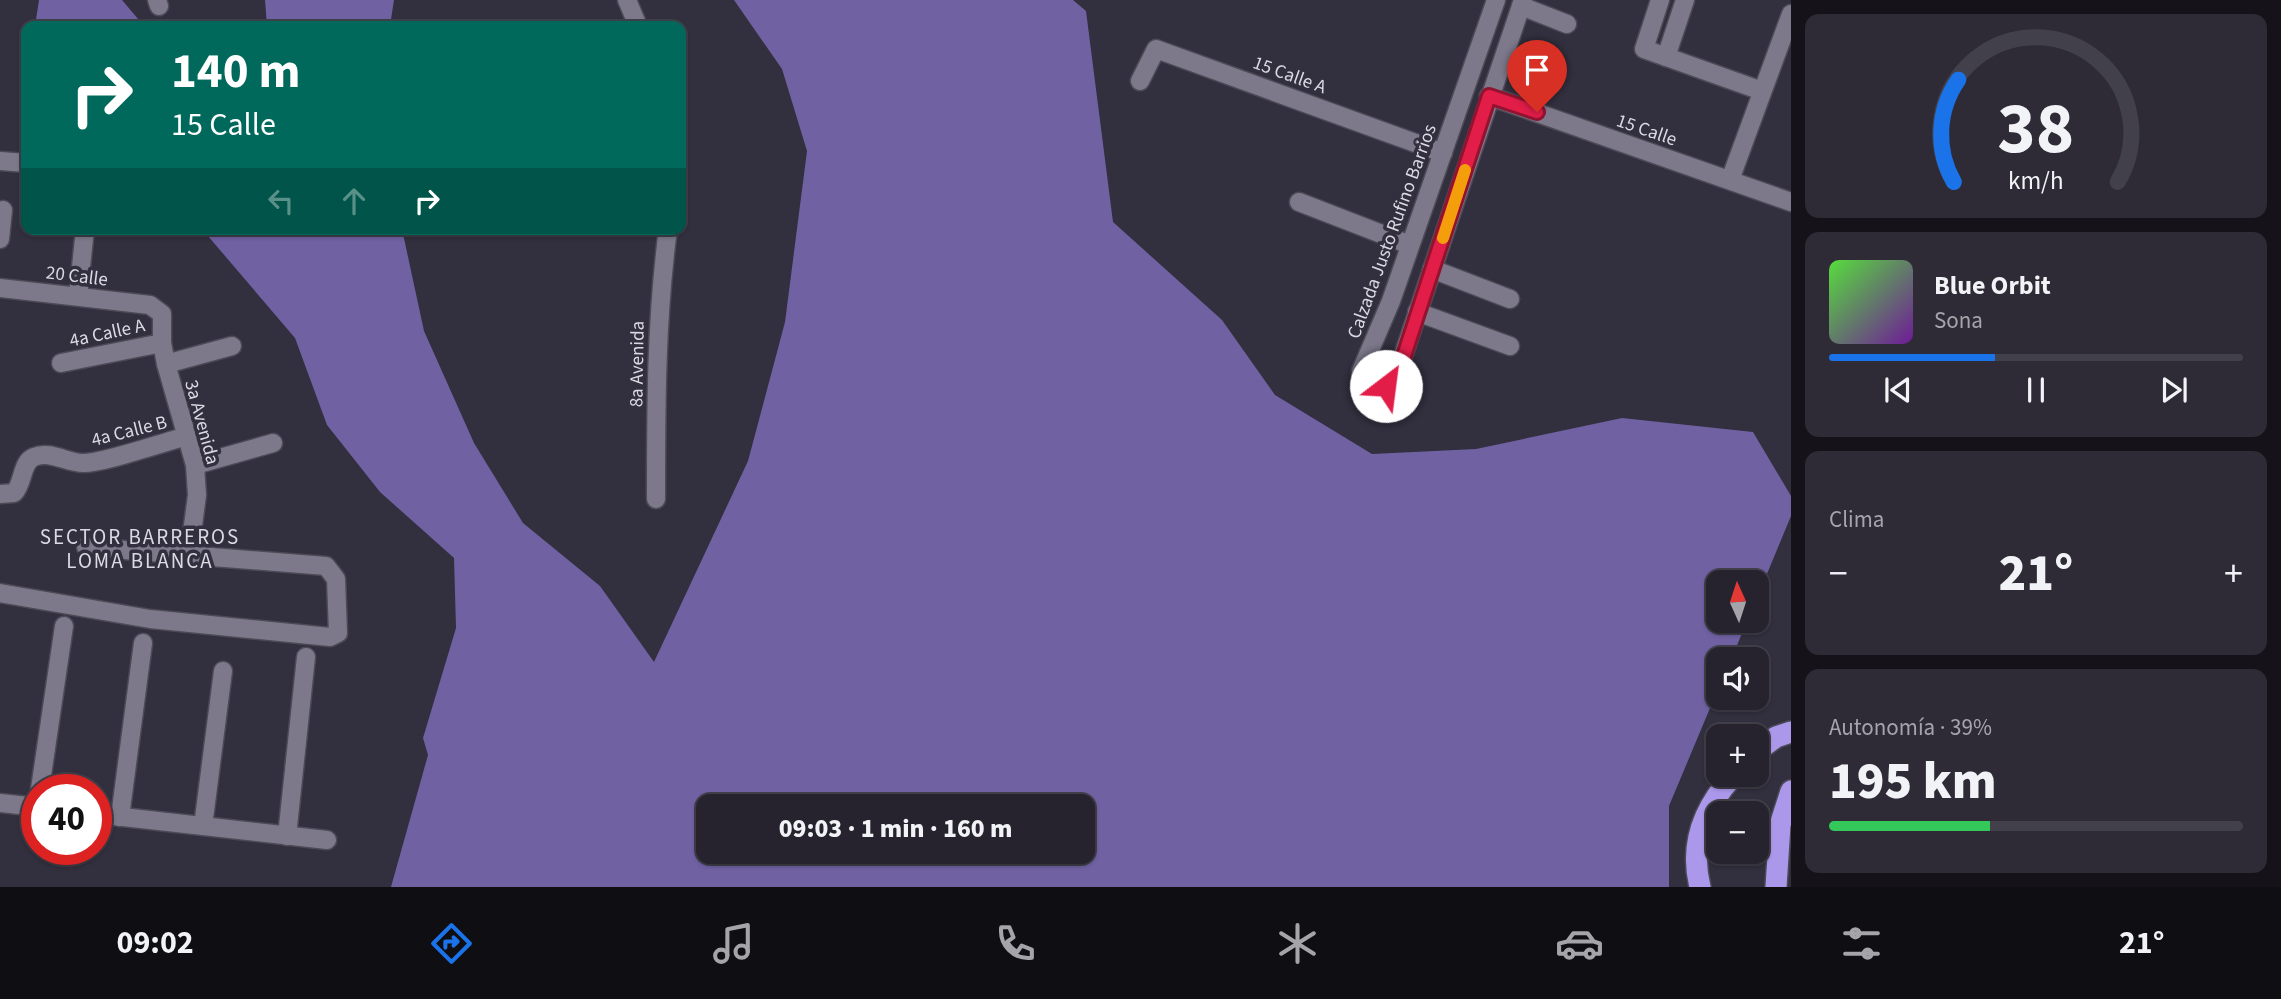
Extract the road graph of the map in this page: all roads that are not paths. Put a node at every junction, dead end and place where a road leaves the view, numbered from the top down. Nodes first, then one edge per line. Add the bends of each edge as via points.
1 (627, 0) edge
2 (1496, 0) edge
3 (1660, 0) edge
4 (1685, 0) edge
5 (1522, 3) edge
6 (1791, 14) edge
7 (636, 21) edge
8 (1567, 24) dead end
9 (1666, 57) junction
10 (1140, 81) dead end
11 (1762, 91) junction
12 (1489, 96) junction
13 (1443, 153) junction
14 (0, 161) edge
15 (21, 163) edge
16 (1730, 180) junction
17 (1299, 202) dead end
18 (1791, 202) edge
19 (3, 210) dead end
20 (1421, 213) junction
21 (1448, 221) junction
22 (84, 235) edge
23 (667, 235) edge
24 (0, 239) edge
25 (1410, 244) junction
26 (1432, 269) junction
27 (0, 288) edge
28 (78, 296) junction
29 (1510, 299) dead end
30 (150, 305) joint
31 (1417, 312) junction
32 (162, 343) junction
33 (232, 346) dead end
34 (1510, 346) dead end
35 (61, 363) dead end
36 (166, 364) junction
37 (184, 437) junction
38 (273, 443) dead end
39 (195, 465) junction
40 (0, 494) edge
41 (656, 499) dead end
42 (86, 547) dead end
43 (190, 556) junction
44 (0, 593) edge
45 (64, 626) dead end
46 (143, 643) dead end
47 (306, 657) dead end
48 (223, 671) dead end
49 (1791, 732) edge
50 (1769, 742) edge
51 (42, 774) edge
52 (1723, 787) edge
53 (1791, 791) edge
54 (0, 803) edge
55 (21, 805) edge
56 (112, 816) edge
57 (120, 817) junction
58 (203, 826) junction
59 (287, 836) junction
60 (327, 840) dead end
61 (1700, 887) edge
62 (1776, 887) edge

1 - 7 street
2 - 13 street, Calzada Justo Rufino Barrios
3 - 9 street via 1644,49
4 - 9 street
5 - 8 street
5 - 12 street, Calzada Justo Rufino Barrios
6 - 11 street
9 - 11 street
10 - 13 street, 15 Calle A via 1156,49
11 - 16 street
12 - 16 street, 15 Calle
12 - 21 street, Calzada Justo Rufino Barrios
13 - 20 street, Calzada Justo Rufino Barrios
14 - 15 street
16 - 18 street, 15 Calle
17 - 25 street
19 - 24 street
20 - 21 street
20 - 25 street, Calzada Justo Rufino Barrios
21 - 26 street, Calzada Justo Rufino Barrios
22 - 28 street
23 - 41 street, 8a Avenida via 656,361
25 - 31 street, Calzada Justo Rufino Barrios via 1361,371 1364,384 1377,388 1398,374
26 - 29 street
26 - 31 street, Calzada Justo Rufino Barrios
27 - 28 street, 20 Calle
28 - 30 street, 20 Calle
30 - 32 street, 3a Avenida via 162,314
31 - 34 street
32 - 35 street, 4a Calle A
32 - 36 street, 3a Avenida
33 - 36 street
36 - 37 street, 3a Avenida
37 - 39 street, 3a Avenida
37 - 40 street, 4a Calle B via 83,463 48,455 33,457 25,465 21,486 14,493
38 - 39 street
39 - 43 street, 3a Avenida via 197,495
42 - 43 street
43 - 44 street via 326,566 336,579 338,633 330,637 150,619
45 - 51 street
46 - 57 street
47 - 59 street
48 - 58 street
49 - 50 highway
52 - 61 highway via 1713,797 1700,831 1696,872
53 - 62 highway via 1780,825
54 - 55 street
56 - 57 street
57 - 58 street
58 - 59 street
59 - 60 street

